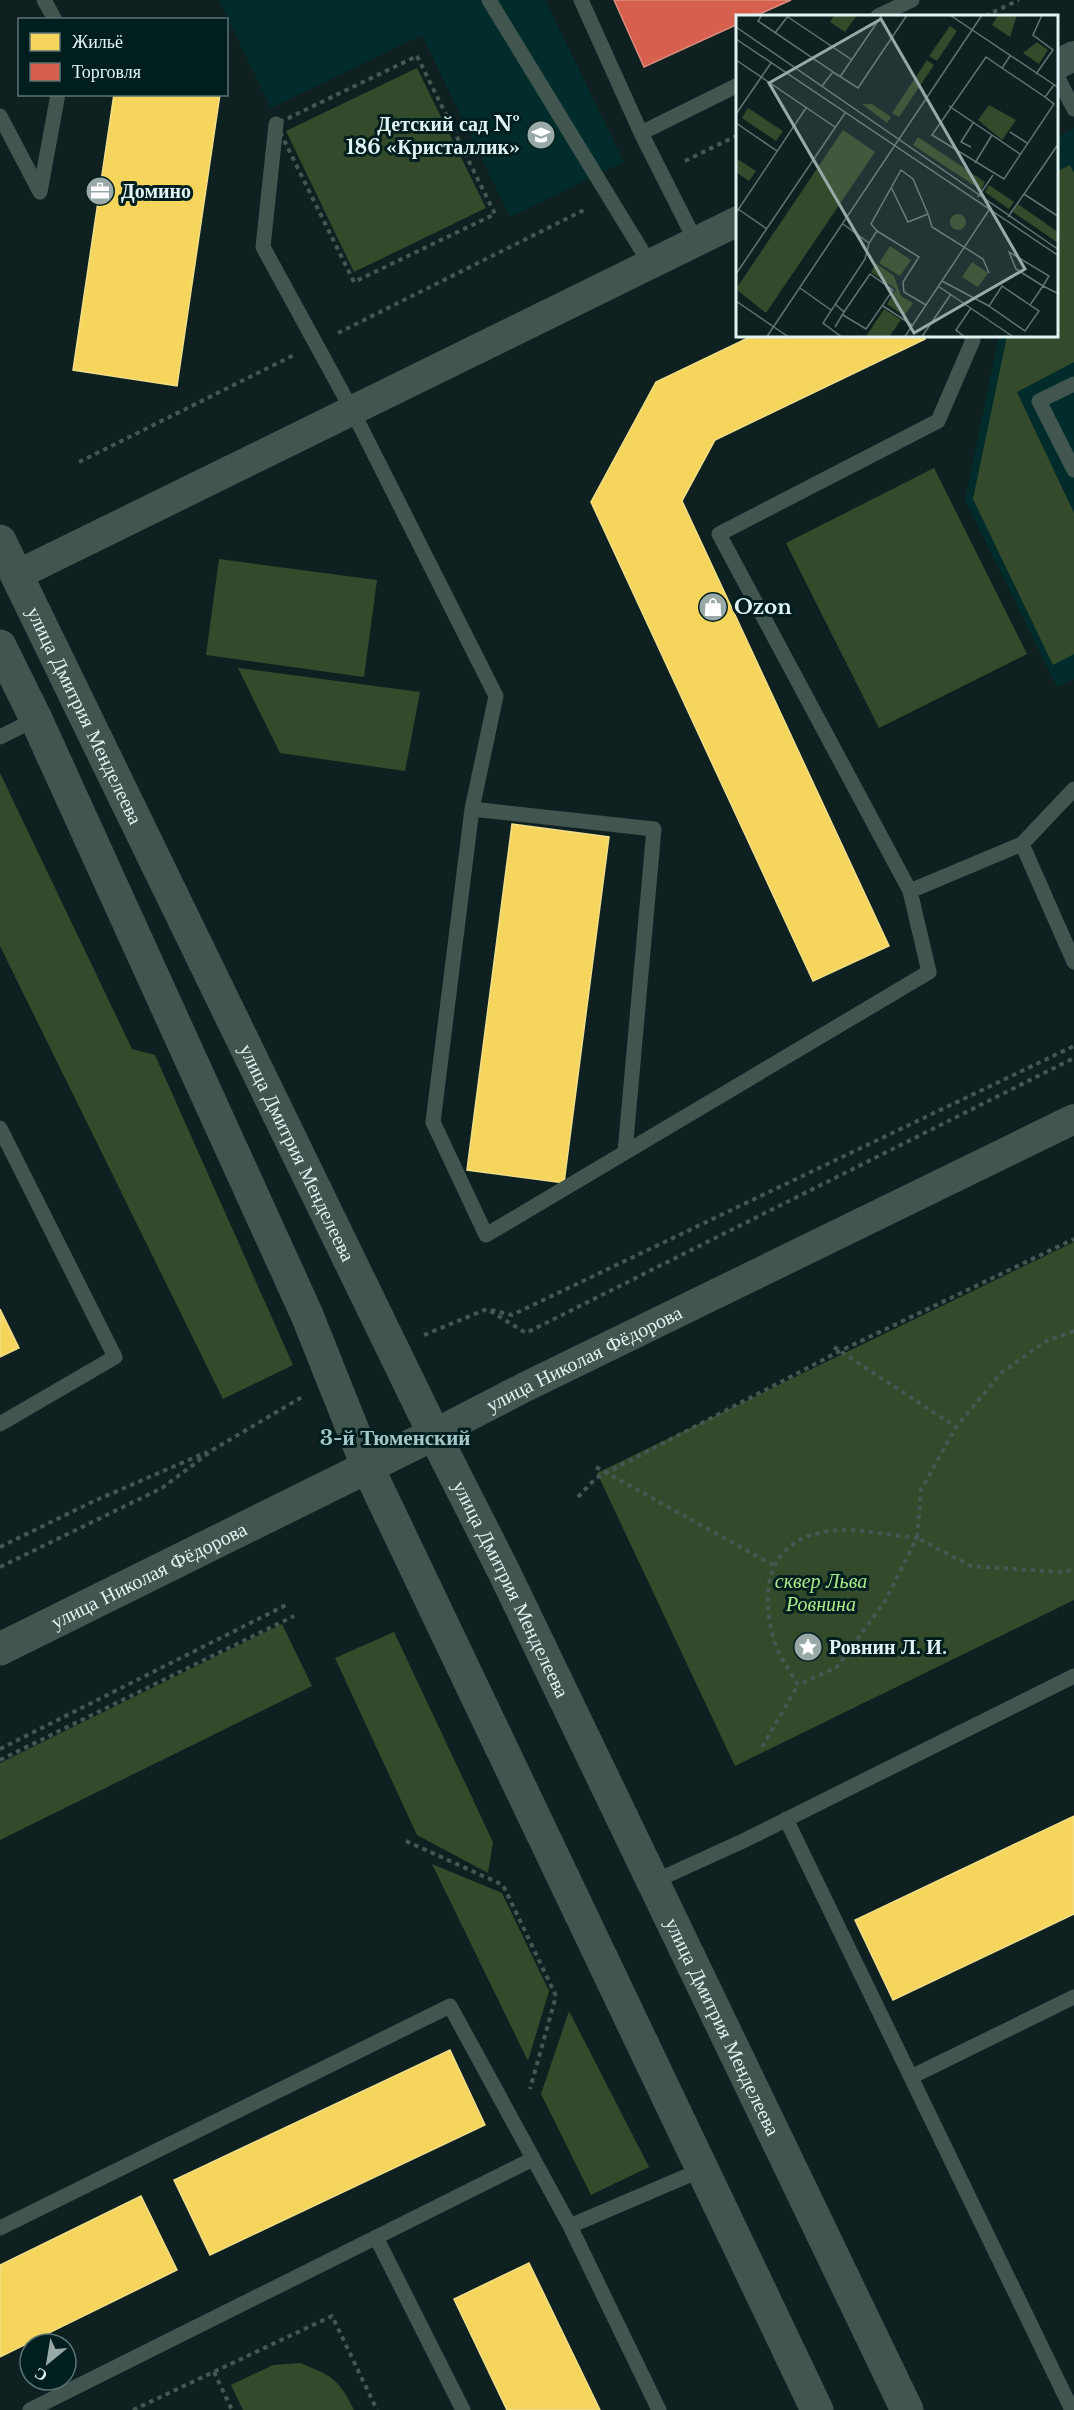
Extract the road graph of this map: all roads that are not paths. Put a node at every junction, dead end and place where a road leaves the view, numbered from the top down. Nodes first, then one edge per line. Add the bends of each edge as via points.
1 (44, 0) edge
2 (489, 0) edge
3 (581, 0) edge
4 (912, 0) edge
5 (880, 15) edge
6 (54, 18) edge
7 (1074, 56) edge
8 (1059, 64) edge
9 (1059, 80) edge
10 (736, 86) edge
11 (58, 96) edge
12 (1074, 109) edge
13 (0, 116) edge
14 (276, 124) road end
15 (641, 133) junction
16 (736, 222) edge
17 (696, 242) junction
18 (650, 264) junction
19 (972, 338) edge
20 (1074, 384) edge
21 (352, 410) junction
22 (1074, 470) edge
23 (0, 541) edge
24 (17, 575) junction
25 (0, 646) edge
26 (36, 719) junction
27 (0, 737) edge
28 (1074, 789) edge
29 (472, 808) junction
30 (1022, 844) junction
31 (909, 891) junction
32 (1074, 962) edge
33 (1074, 1119) edge
34 (0, 1128) edge
35 (625, 1152) junction
36 (0, 1424) edge
37 (434, 1434) junction
38 (368, 1467) junction
39 (0, 1649) edge
40 (1074, 1676) edge
41 (786, 1819) junction
42 (653, 1882) junction
43 (1074, 1997) edge
44 (911, 2077) junction
45 (533, 2159) junction
46 (701, 2170) junction
47 (570, 2226) junction
48 (0, 2228) edge
49 (376, 2237) junction
50 (30, 2410) edge
51 (463, 2410) edge
52 (659, 2410) edge
53 (816, 2410) edge
54 (907, 2410) edge
55 (1072, 2410) edge

1 - 6 lane
2 - 18 lane
3 - 15 lane
4 - 5 lane
7 - 8 street
9 - 12 lane
10 - 15 lane
11 - 13 lane via 40,192
14 - 21 lane via 263,247
15 - 17 lane
16 - 17 street
17 - 18 street
18 - 21 street
19 - 31 lane via 938,421 719,534
20 - 22 lane via 1040,401
21 - 24 street
21 - 29 lane via 496,696
23 - 24 street, улица Дмитрия Менделеева
24 - 37 street, улица Дмитрия Менделеева
25 - 26 street
26 - 27 lane
26 - 38 street via 307,1315
28 - 30 lane
29 - 35 lane via 654,829
29 - 35 lane via 433,1122 486,1235
30 - 31 lane
30 - 32 lane
31 - 35 lane via 929,972
33 - 37 street, улица Николая Фёдорова
34 - 36 lane via 115,1357
37 - 38 street, улица Николая Фёдорова
37 - 42 street, улица Дмитрия Менделеева
38 - 39 street, улица Николая Фёдорова
38 - 46 street
40 - 41 lane
41 - 42 lane
41 - 44 lane
42 - 54 street, улица Дмитрия Менделеева
43 - 44 lane
44 - 55 lane
45 - 47 lane
45 - 48 lane via 450,2006
45 - 49 lane
46 - 47 lane
46 - 53 street
47 - 52 lane
49 - 50 lane
49 - 51 lane

